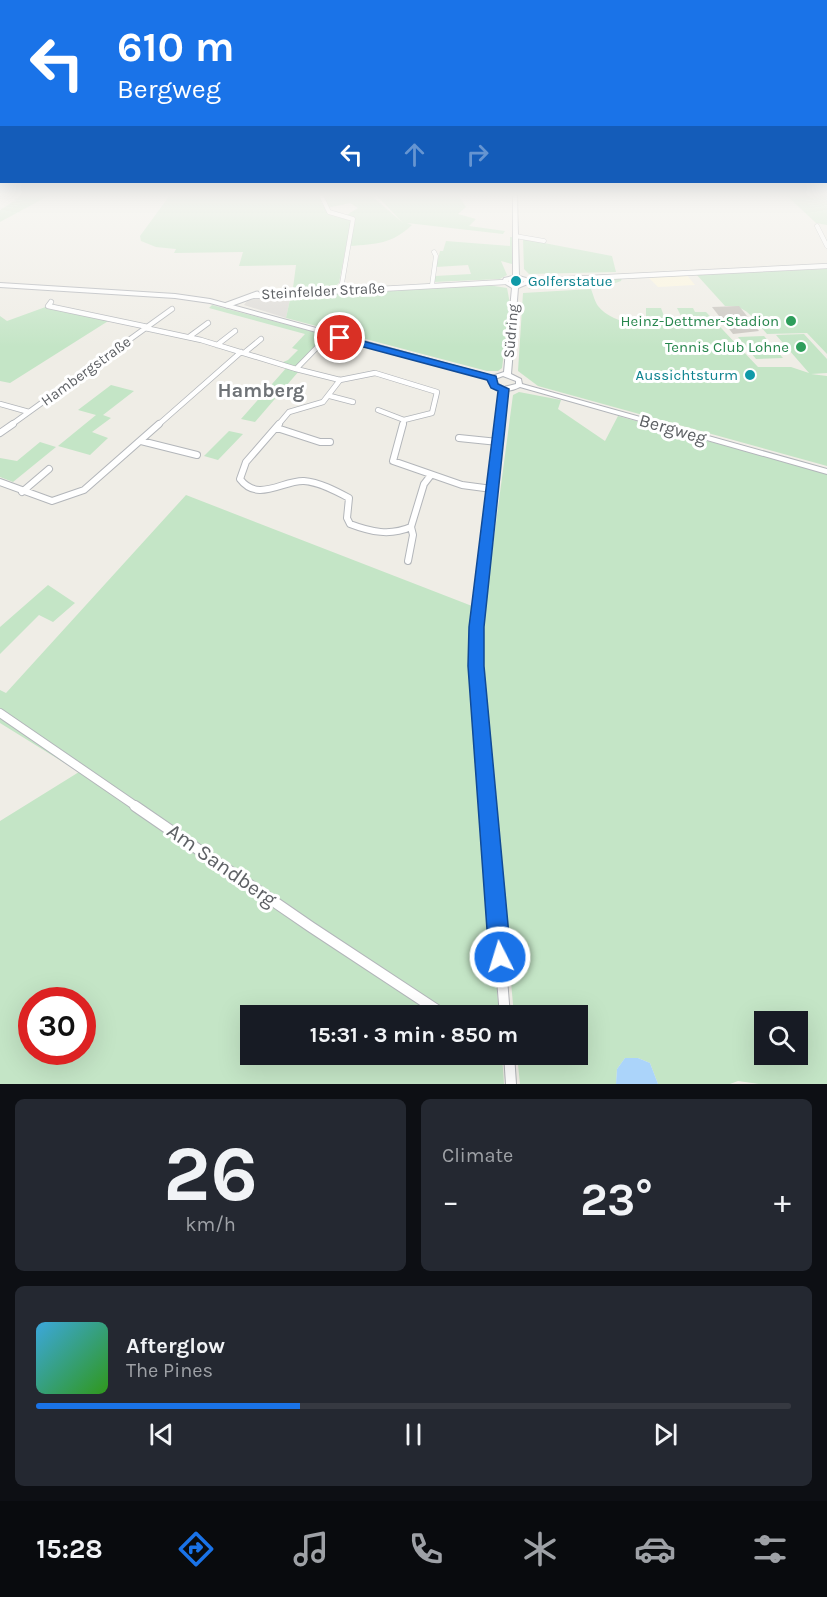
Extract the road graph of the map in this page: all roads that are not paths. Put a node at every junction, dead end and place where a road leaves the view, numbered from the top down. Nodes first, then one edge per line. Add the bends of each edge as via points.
1 (348, 246) edge
2 (515, 246) edge
3 (434, 252) dead end
4 (827, 266) edge
5 (516, 277) junction
6 (527, 281) junction
7 (505, 282) junction
8 (0, 285) edge
9 (432, 285) junction
10 (515, 286) junction
11 (341, 289) junction
12 (51, 302) dead end
13 (227, 304) junction
14 (172, 309) dead end
15 (207, 323) dead end
16 (147, 327) junction
17 (234, 331) dead end
18 (330, 334) junction
19 (189, 337) junction
20 (261, 339) dead end
21 (217, 345) junction
22 (242, 353) junction
23 (296, 369) junction
24 (507, 375) junction
25 (492, 378) junction
26 (340, 380) junction
27 (519, 385) junction
28 (504, 389) junction
29 (330, 396) junction
30 (353, 402) dead end
31 (0, 404) edge
32 (378, 410) dead end
33 (29, 412) junction
34 (404, 420) junction
35 (277, 428) junction
36 (1, 431) edge
37 (459, 438) dead end
38 (141, 441) junction
39 (330, 442) dead end
40 (498, 442) junction
41 (196, 455) dead end
42 (49, 469) dead end
43 (827, 472) edge
44 (431, 475) junction
45 (0, 482) edge
46 (492, 489) junction
47 (22, 492) junction
48 (411, 527) junction
49 (408, 561) dead end
50 (0, 713) edge
51 (429, 1005) edge
52 (504, 1005) edge
53 (509, 1065) edge
54 (511, 1084) edge

1 - 11 street
2 - 5 main road
3 - 9 street
4 - 6 street
5 - 6 main road
5 - 7 main road, Steinfelder Straße
6 - 10 main road
7 - 9 street, Steinfelder Straße
7 - 10 main road, Steinfelder Straße
8 - 13 main road, Steinfelder Straße via 183,297
9 - 11 street, Steinfelder Straße
10 - 24 main road, Südring
11 - 13 street, Steinfelder Straße via 258,294
12 - 16 street via 48,306
13 - 18 main road
14 - 16 street, Hambergstraße
15 - 19 street
16 - 19 street
16 - 33 street, Hambergstraße
17 - 21 street
18 - 23 street
18 - 25 main road
19 - 21 street
20 - 22 street
21 - 22 street
22 - 23 street
22 - 38 street
23 - 26 street
24 - 25 main road
24 - 27 main road, Bergweg via 517,378
25 - 28 main road via 494,386
26 - 29 street
26 - 34 street via 371,372 437,392 432,413
27 - 28 main road
27 - 43 main road, Bergweg
28 - 40 street
29 - 30 street
29 - 35 street via 320,404 292,410
31 - 33 street
32 - 34 street
33 - 36 street, Hambergstraße
34 - 44 street via 393,461
35 - 39 street
35 - 48 street via 243,467 243,483 268,492 307,482 349,498 350,524 379,534
37 - 40 street
38 - 41 street
38 - 47 street via 84,490 52,501
40 - 46 street
42 - 47 street
44 - 46 street
44 - 48 street via 424,484
45 - 47 street
46 - 52 street via 478,606 476,666
48 - 49 street
50 - 51 street, Am Sandberg
53 - 54 street

